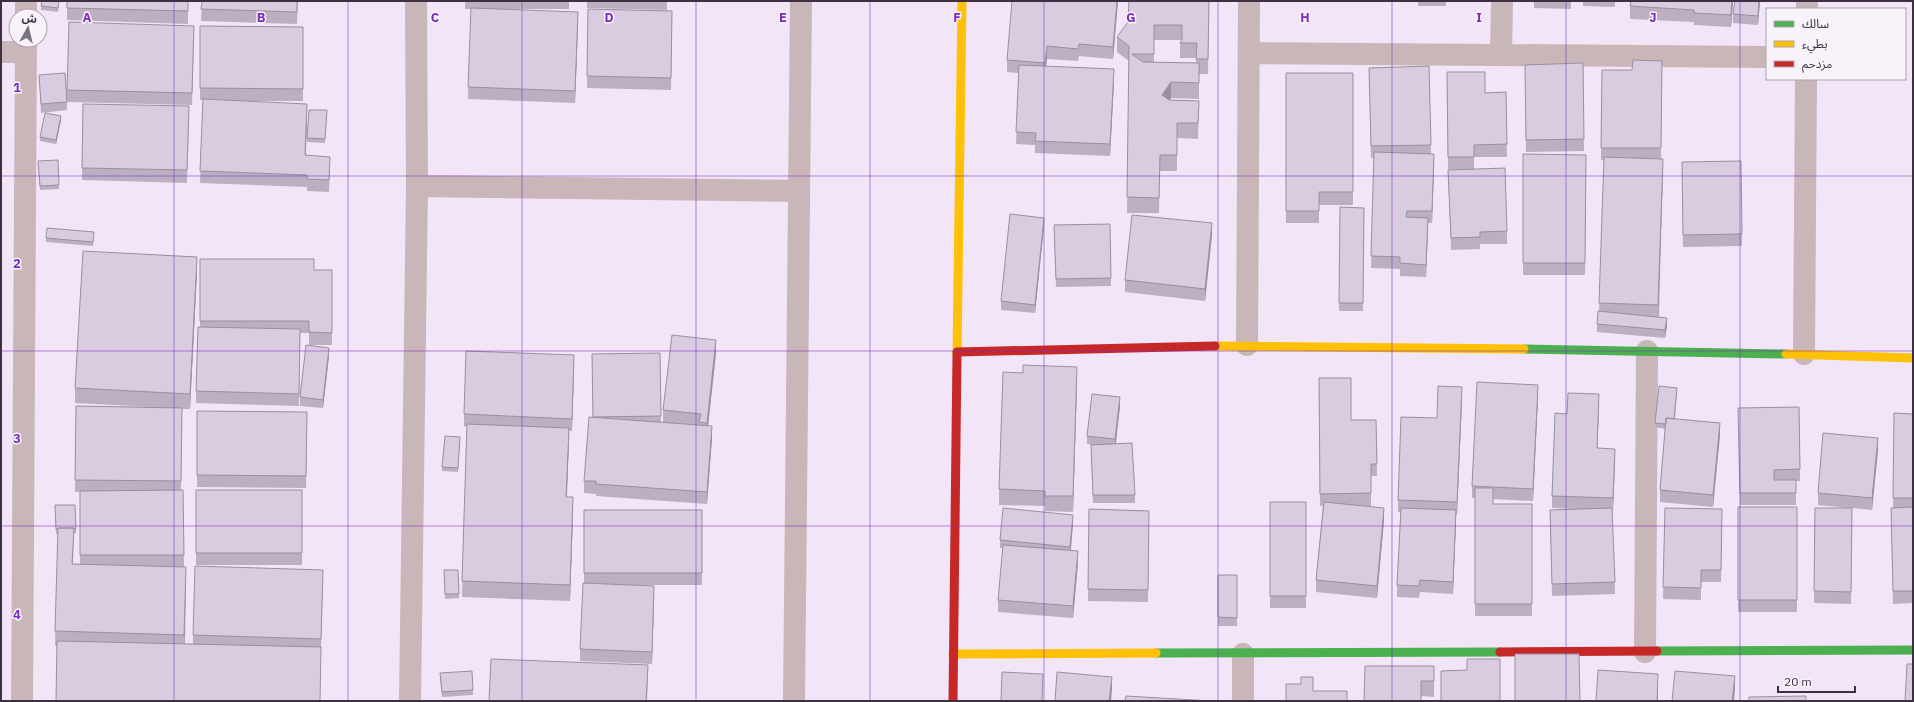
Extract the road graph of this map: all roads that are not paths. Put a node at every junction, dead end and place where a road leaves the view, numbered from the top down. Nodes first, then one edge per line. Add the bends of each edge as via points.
1 (416, 1) edge
2 (801, 1) edge
3 (962, 1) edge
4 (1249, 1) edge
5 (1502, 1) edge
6 (18, 48) edge
7 (26, 48) edge
8 (1, 52) edge
9 (1249, 53) junction
10 (1501, 55) junction
11 (1766, 57) edge
12 (1806, 80) edge
13 (417, 186) junction
14 (799, 191) junction
15 (1247, 345) junction
16 (957, 352) junction
17 (1648, 352) junction
18 (1804, 354) junction
19 (1913, 358) edge
20 (1913, 650) edge
21 (1644, 652) junction
22 (953, 654) junction
23 (1243, 654) junction
24 (22, 701) edge
25 (410, 701) edge
26 (794, 701) edge
27 (952, 701) edge
28 (1243, 701) edge

1 - 13 street
2 - 14 street
3 - 16 street
4 - 9 street
5 - 10 street
6 - 8 street
7 - 24 street
9 - 10 street
9 - 15 street
10 - 11 street
12 - 18 street
13 - 14 street
13 - 25 street
14 - 26 street
15 - 16 street
15 - 17 street
16 - 22 street
17 - 18 street
17 - 21 street
18 - 19 street
20 - 21 street
21 - 23 street
22 - 23 street
22 - 27 street
23 - 28 street

